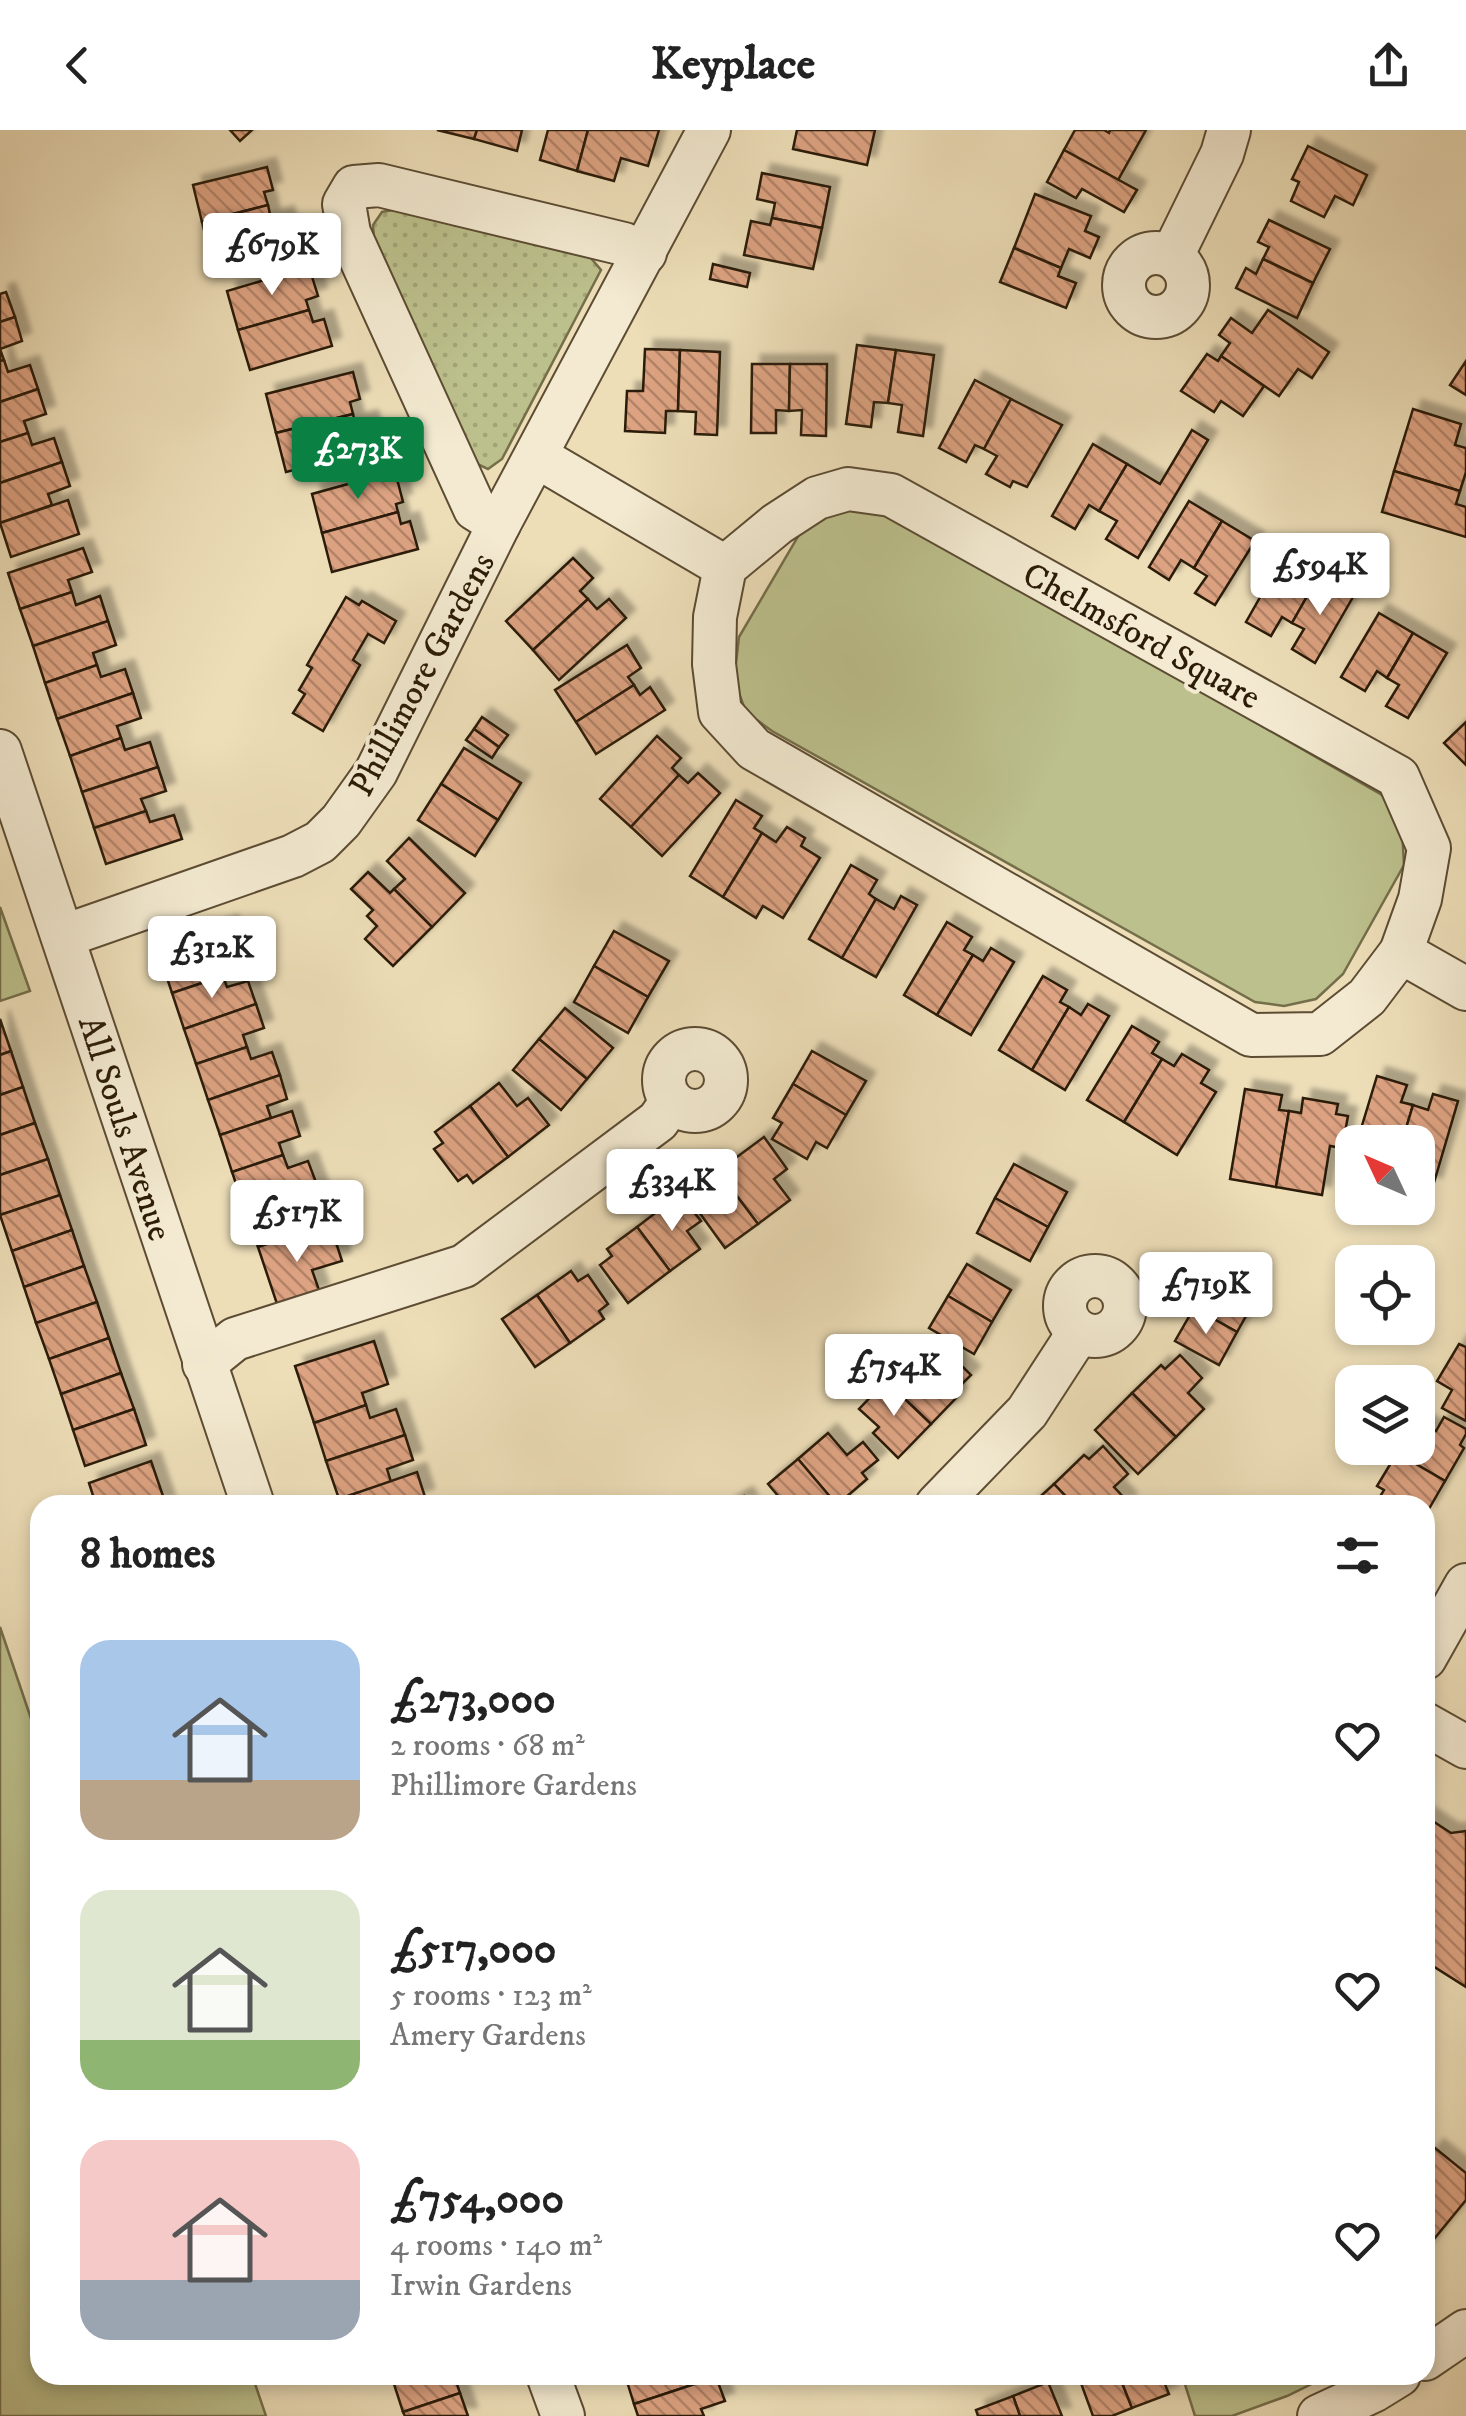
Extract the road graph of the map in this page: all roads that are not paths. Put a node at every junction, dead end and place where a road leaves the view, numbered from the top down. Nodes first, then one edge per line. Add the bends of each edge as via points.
1 (709, 130) edge
2 (1228, 130) edge
3 (644, 253) junction
4 (1172, 256) dead end
5 (536, 456) junction
6 (500, 524) junction
7 (725, 567) junction
8 (0, 751) edge
9 (64, 936) junction
10 (1401, 952) junction
11 (1466, 989) edge
12 (672, 1101) dead end
13 (1079, 1332) dead end
14 (204, 1364) junction
15 (250, 1495) edge
16 (948, 1495) edge
17 (1466, 1585) edge
18 (1435, 1640) edge
19 (1435, 1730) edge
20 (1466, 1748) edge
21 (1466, 2331) edge
22 (1435, 2352) edge
23 (552, 2385) edge
24 (1383, 2385) edge
25 (563, 2416) edge
26 (1319, 2416) edge

1 - 3 street, Phillimore Gardens
2 - 4 street
3 - 5 street, Phillimore Gardens
3 - 6 street, Phillimore Gardens via 379,186 354,187 344,204 349,232 475,509
5 - 6 street, Phillimore Gardens
5 - 7 street
6 - 9 street, Phillimore Gardens via 376,772 320,842
7 - 10 street, Chelmsford Square via 715,617 720,712 754,750 1251,1035 1320,1034 1367,997
7 - 10 street, Chelmsford Square via 816,498 848,489 890,494 1398,777 1429,848
8 - 9 street, All Souls Avenue
9 - 14 street, All Souls Avenue
10 - 11 street
12 - 14 street via 658,1121 464,1266 235,1339
13 - 16 street via 1027,1412
14 - 15 street, All Souls Avenue
17 - 18 street
19 - 20 street
21 - 22 street
23 - 25 street
24 - 26 street

